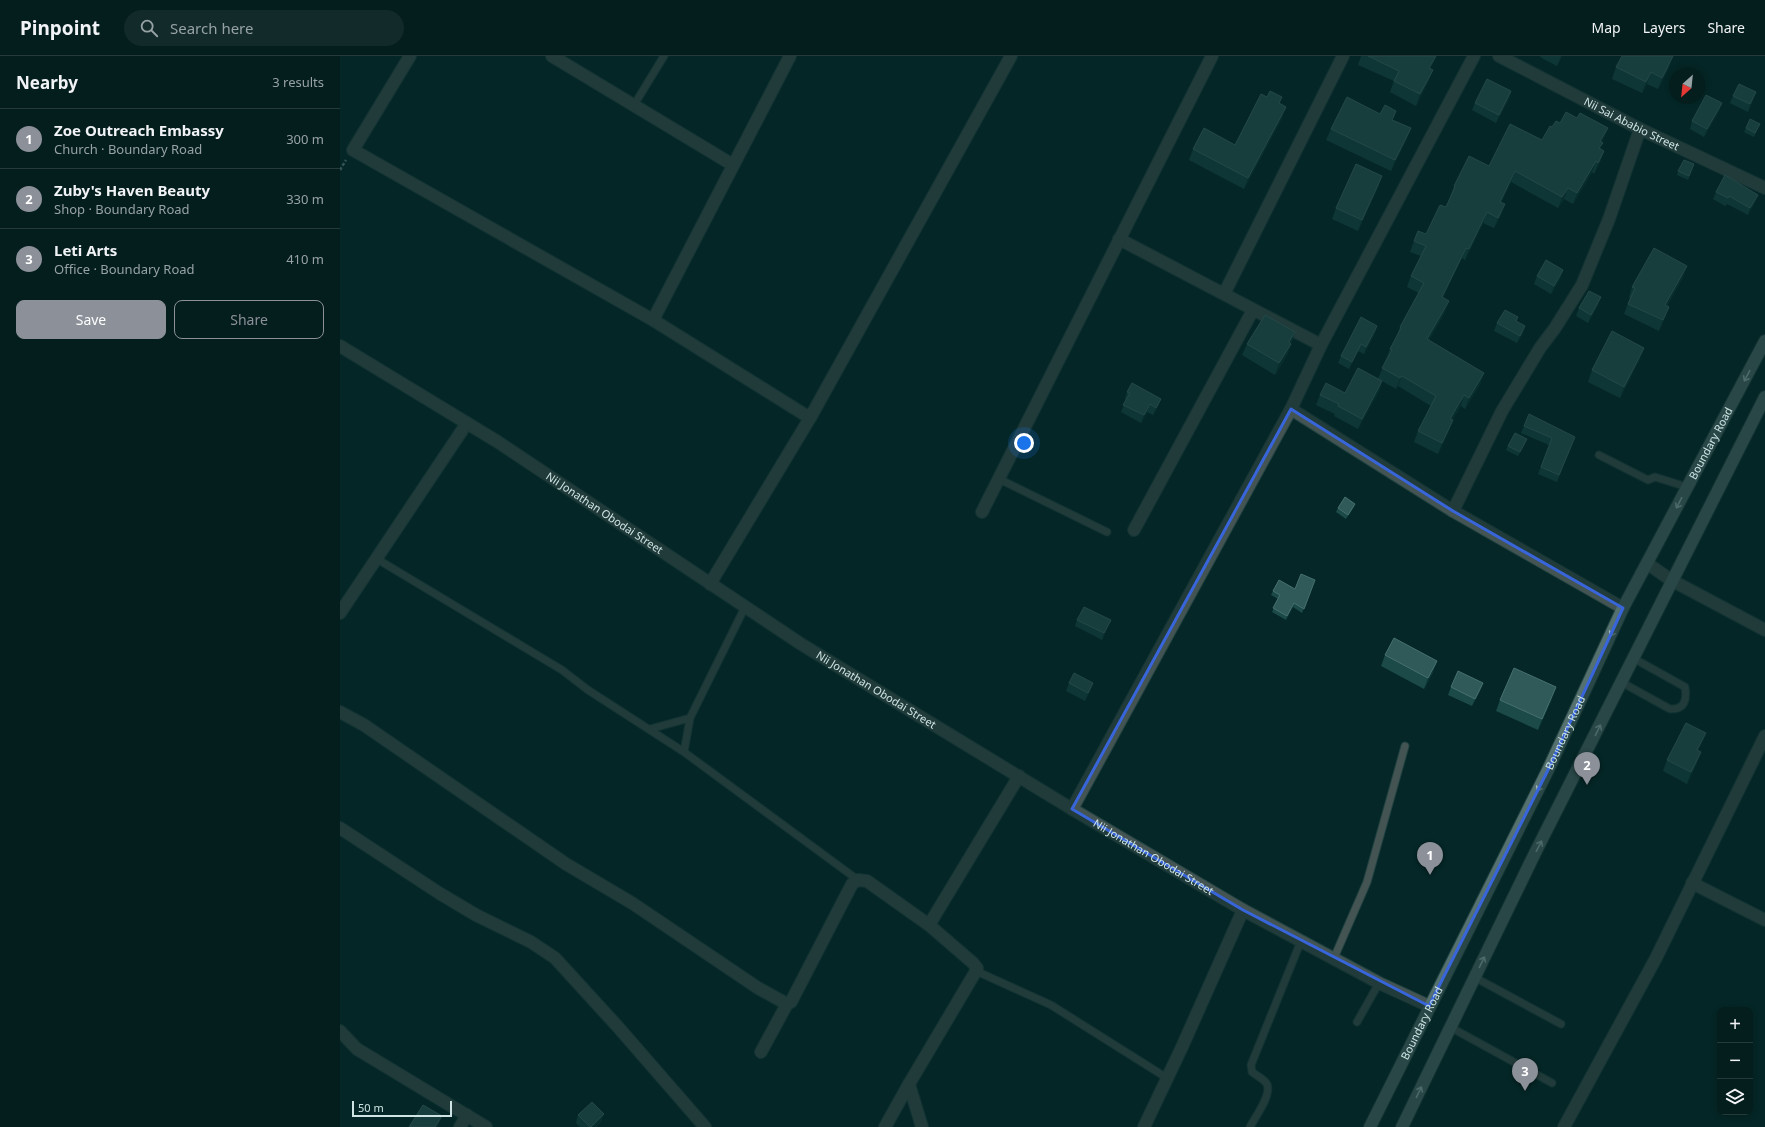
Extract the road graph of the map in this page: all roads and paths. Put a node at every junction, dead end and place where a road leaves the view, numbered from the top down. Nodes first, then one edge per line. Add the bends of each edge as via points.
1 (410, 56) edge
2 (552, 56) edge
3 (664, 56) edge
4 (790, 56) edge
5 (1011, 56) edge
6 (1212, 56) edge
7 (1343, 56) edge
8 (1474, 56) edge
9 (1499, 56) edge
10 (634, 105) junction
11 (1640, 129) junction
12 (733, 165) junction
13 (1765, 188) edge
14 (1120, 239) junction
15 (1224, 294) junction
16 (1253, 310) junction
17 (653, 320) junction
18 (1765, 341) edge
19 (1321, 345) junction
20 (340, 346) edge
21 (1763, 405) edge
22 (1291, 409) junction
23 (810, 418) junction
24 (467, 424) junction
25 (1599, 455) dead end
26 (999, 479) junction
27 (1687, 487) junction
28 (1454, 511) junction
29 (982, 512) dead end
30 (1134, 530) dead end
31 (1107, 532) dead end
32 (377, 559) junction
33 (1648, 564) junction
34 (1671, 580) junction
35 (710, 584) junction
36 (745, 608) junction
37 (1623, 608) junction
38 (340, 614) edge
39 (1765, 630) edge
40 (1633, 658) junction
41 (1621, 682) junction
42 (340, 712) edge
43 (690, 718) junction
44 (650, 729) junction
45 (1765, 736) edge
46 (1405, 746) dead end
47 (684, 752) junction
48 (1018, 776) junction
49 (1072, 809) junction
50 (340, 828) edge
51 (858, 880) junction
52 (1692, 883) junction
53 (1243, 910) junction
54 (1765, 920) edge
55 (929, 925) junction
56 (1302, 941) junction
57 (1334, 958) junction
58 (976, 971) junction
59 (1474, 977) junction
60 (1379, 983) junction
61 (787, 1004) junction
62 (1429, 1006) junction
63 (1357, 1022) dead end
64 (1561, 1024) dead end
65 (1450, 1027) junction
66 (340, 1031) edge
67 (762, 1052) dead end
68 (1167, 1078) junction
69 (1552, 1083) dead end
70 (909, 1084) junction
71 (467, 1115) junction
72 (460, 1127) edge
73 (486, 1127) edge
74 (704, 1127) edge
75 (885, 1127) edge
76 (922, 1127) edge
77 (1144, 1127) edge
78 (1250, 1127) edge
79 (1370, 1127) edge
80 (1402, 1127) edge
81 (1564, 1127) edge

1 - 17 street via 353,150
2 - 10 street
3 - 10 lane
4 - 12 street
5 - 23 street
6 - 14 street
7 - 15 street
8 - 19 street
9 - 11 street, Nii Sai Ababio Street
10 - 12 street
11 - 13 street, Nii Sai Ababio Street
11 - 28 street via 1609,219 1582,285 1502,411
12 - 17 street
14 - 15 street
14 - 26 street
15 - 16 street
16 - 19 street
16 - 30 street
17 - 23 street
18 -> 27 main road, Boundary Road
19 - 22 street
20 - 24 street, Nii Jonathan Obodai Street
21 - 34 main road
22 - 28 street
22 - 49 street
23 - 35 street
24 - 32 street
24 - 35 street, Nii Jonathan Obodai Street
25 - 27 lane via 1648,480 1655,477
26 - 29 street
26 - 31 lane
27 -> 33 main road, Boundary Road
28 - 37 street
32 - 38 street
32 - 44 lane via 562,670 588,690
33 - 34 street
33 - 37 main road, Boundary Road
34 - 39 street
34 - 40 main road
35 - 36 street, Nii Jonathan Obodai Street
36 - 43 lane
36 - 48 street, Nii Jonathan Obodai Street
37 -> 62 main road, Boundary Road via 1548,770
40 - 41 main road
40 - 41 lane via 1685,687 1686,697 1682,706 1670,709
59 -> 41 main road
42 - 61 street via 566,864 632,903 758,988
43 - 44 lane
43 - 47 lane
44 - 47 lane
45 - 52 street
46 - 57 lane via 1367,882
47 - 51 lane
48 - 49 street, Nii Jonathan Obodai Street
48 - 55 street
49 - 53 street, Nii Jonathan Obodai Street
50 - 74 street via 476,915 531,942 555,958
51 - 55 street via 867,881
51 - 61 street via 852,884 794,996
52 - 54 street
52 - 81 street via 1656,958
53 - 56 street, Nii Jonathan Obodai Street
53 - 68 street
55 - 58 street via 973,963
56 - 57 street, Nii Jonathan Obodai Street
56 - 78 lane via 1251,1066 1252,1072 1267,1085 1268,1096
57 - 60 street, Nii Jonathan Obodai Street
58 - 68 lane via 1051,1005
58 - 70 street
59 - 64 lane
59 - 65 main road
60 - 62 street, Nii Jonathan Obodai Street
60 - 63 lane
61 - 67 street
62 - 79 main road, Boundary Road
65 - 69 lane
80 -> 65 main road
66 - 71 street via 357,1049
68 - 77 street
70 - 75 street
70 - 76 street
71 - 72 street
71 - 73 street

